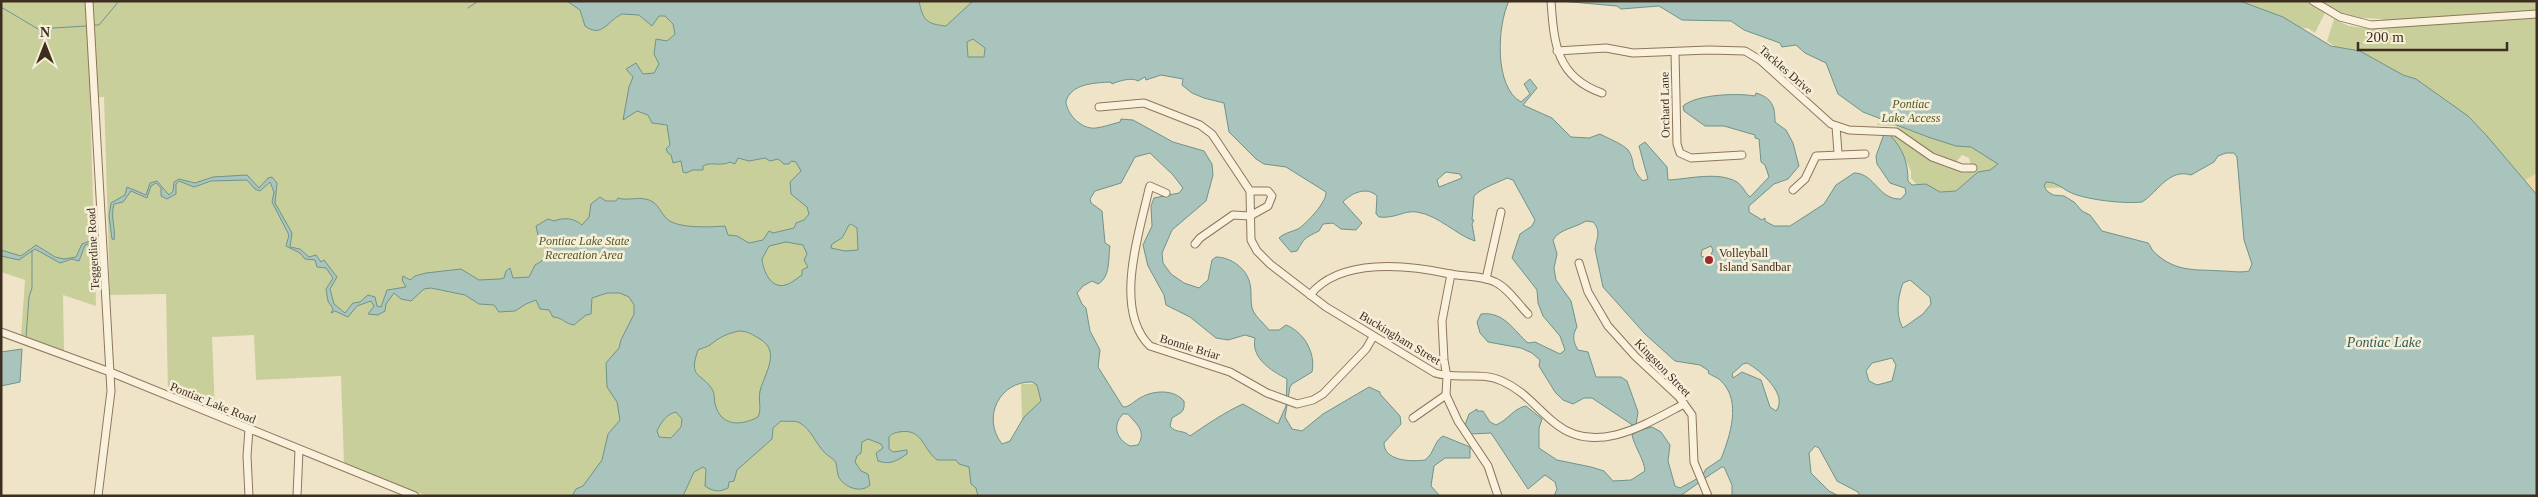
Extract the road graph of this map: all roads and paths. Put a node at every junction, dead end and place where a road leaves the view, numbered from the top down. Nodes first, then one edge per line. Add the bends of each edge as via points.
1 (89, 1) edge
2 (1551, 1) edge
3 (2313, 1) edge
4 (2537, 14) edge
5 (1557, 51) junction
6 (1675, 52) junction
7 (1602, 93) dead end
8 (1099, 107) dead end
9 (1836, 126) junction
10 (1838, 153) junction
11 (1865, 154) dead end
12 (1742, 155) dead end
13 (1973, 168) dead end
14 (1793, 190) dead end
15 (1250, 191) junction
16 (1166, 193) dead end
17 (1501, 212) dead end
18 (1250, 216) junction
19 (1195, 244) dead end
20 (1579, 263) dead end
21 (1450, 274) junction
22 (1486, 279) junction
23 (1310, 295) junction
24 (1528, 314) dead end
25 (1, 332) edge
26 (1373, 337) junction
27 (110, 372) junction
28 (1447, 377) junction
29 (1446, 395) junction
30 (1684, 404) junction
31 (1413, 418) dead end
32 (249, 429) junction
33 (299, 450) junction
34 (98, 496) edge
35 (249, 496) edge
36 (297, 496) edge
37 (415, 496) edge
38 (1498, 496) edge
39 (1708, 496) edge

1 - 27 street, Teggerdine Road
2 - 5 street
3 - 4 street via 2340,16 2371,25
5 - 6 street, Tackles Drive via 1606,48 1633,53
5 - 7 street via 1564,66 1577,79
6 - 9 street, Tackles Drive via 1745,51 1760,60
6 - 12 street, Orchard Lane via 1680,153 1691,158
8 - 15 street via 1144,103 1200,124 1212,134
9 - 10 street
9 - 13 street, Tackles Drive via 1849,130 1896,132 1932,157 1962,168
10 - 11 street
10 - 14 street via 1816,156 1805,179
15 - 18 street, Buckingham Street
15 - 18 street via 1268,191 1272,196 1268,206
16 - 26 street, Bonnie Briar via 1150,186 1132,283 1131,304 1136,329 1150,346 1230,372 1288,401 1305,403 1323,394 1366,349
17 - 22 street
18 - 19 street via 1233,214
18 - 23 street, Buckingham Street via 1251,240 1257,251
20 - 30 street, Kingston Street via 1588,292 1608,326
21 - 22 street
21 - 23 street via 1419,267 1364,269 1335,276 1316,287
21 - 28 street via 1442,321
22 - 24 street via 1496,282
23 - 26 street, Buckingham Street
25 - 27 street, Pontiac Lake Road
26 - 28 street, Buckingham Street
27 - 32 street, Pontiac Lake Road
27 - 34 street, Teggerdine Road via 111,390
28 - 29 street
28 - 30 street, Buckingham Street via 1486,375 1505,382 1528,396 1556,424 1579,436 1603,437 1630,430
29 - 31 street
29 - 38 street via 1458,421 1485,460
30 - 39 street, Kingston Street via 1694,422 1694,462
32 - 33 street, Pontiac Lake Road
32 - 35 street
33 - 36 street
33 - 37 street, Pontiac Lake Road

